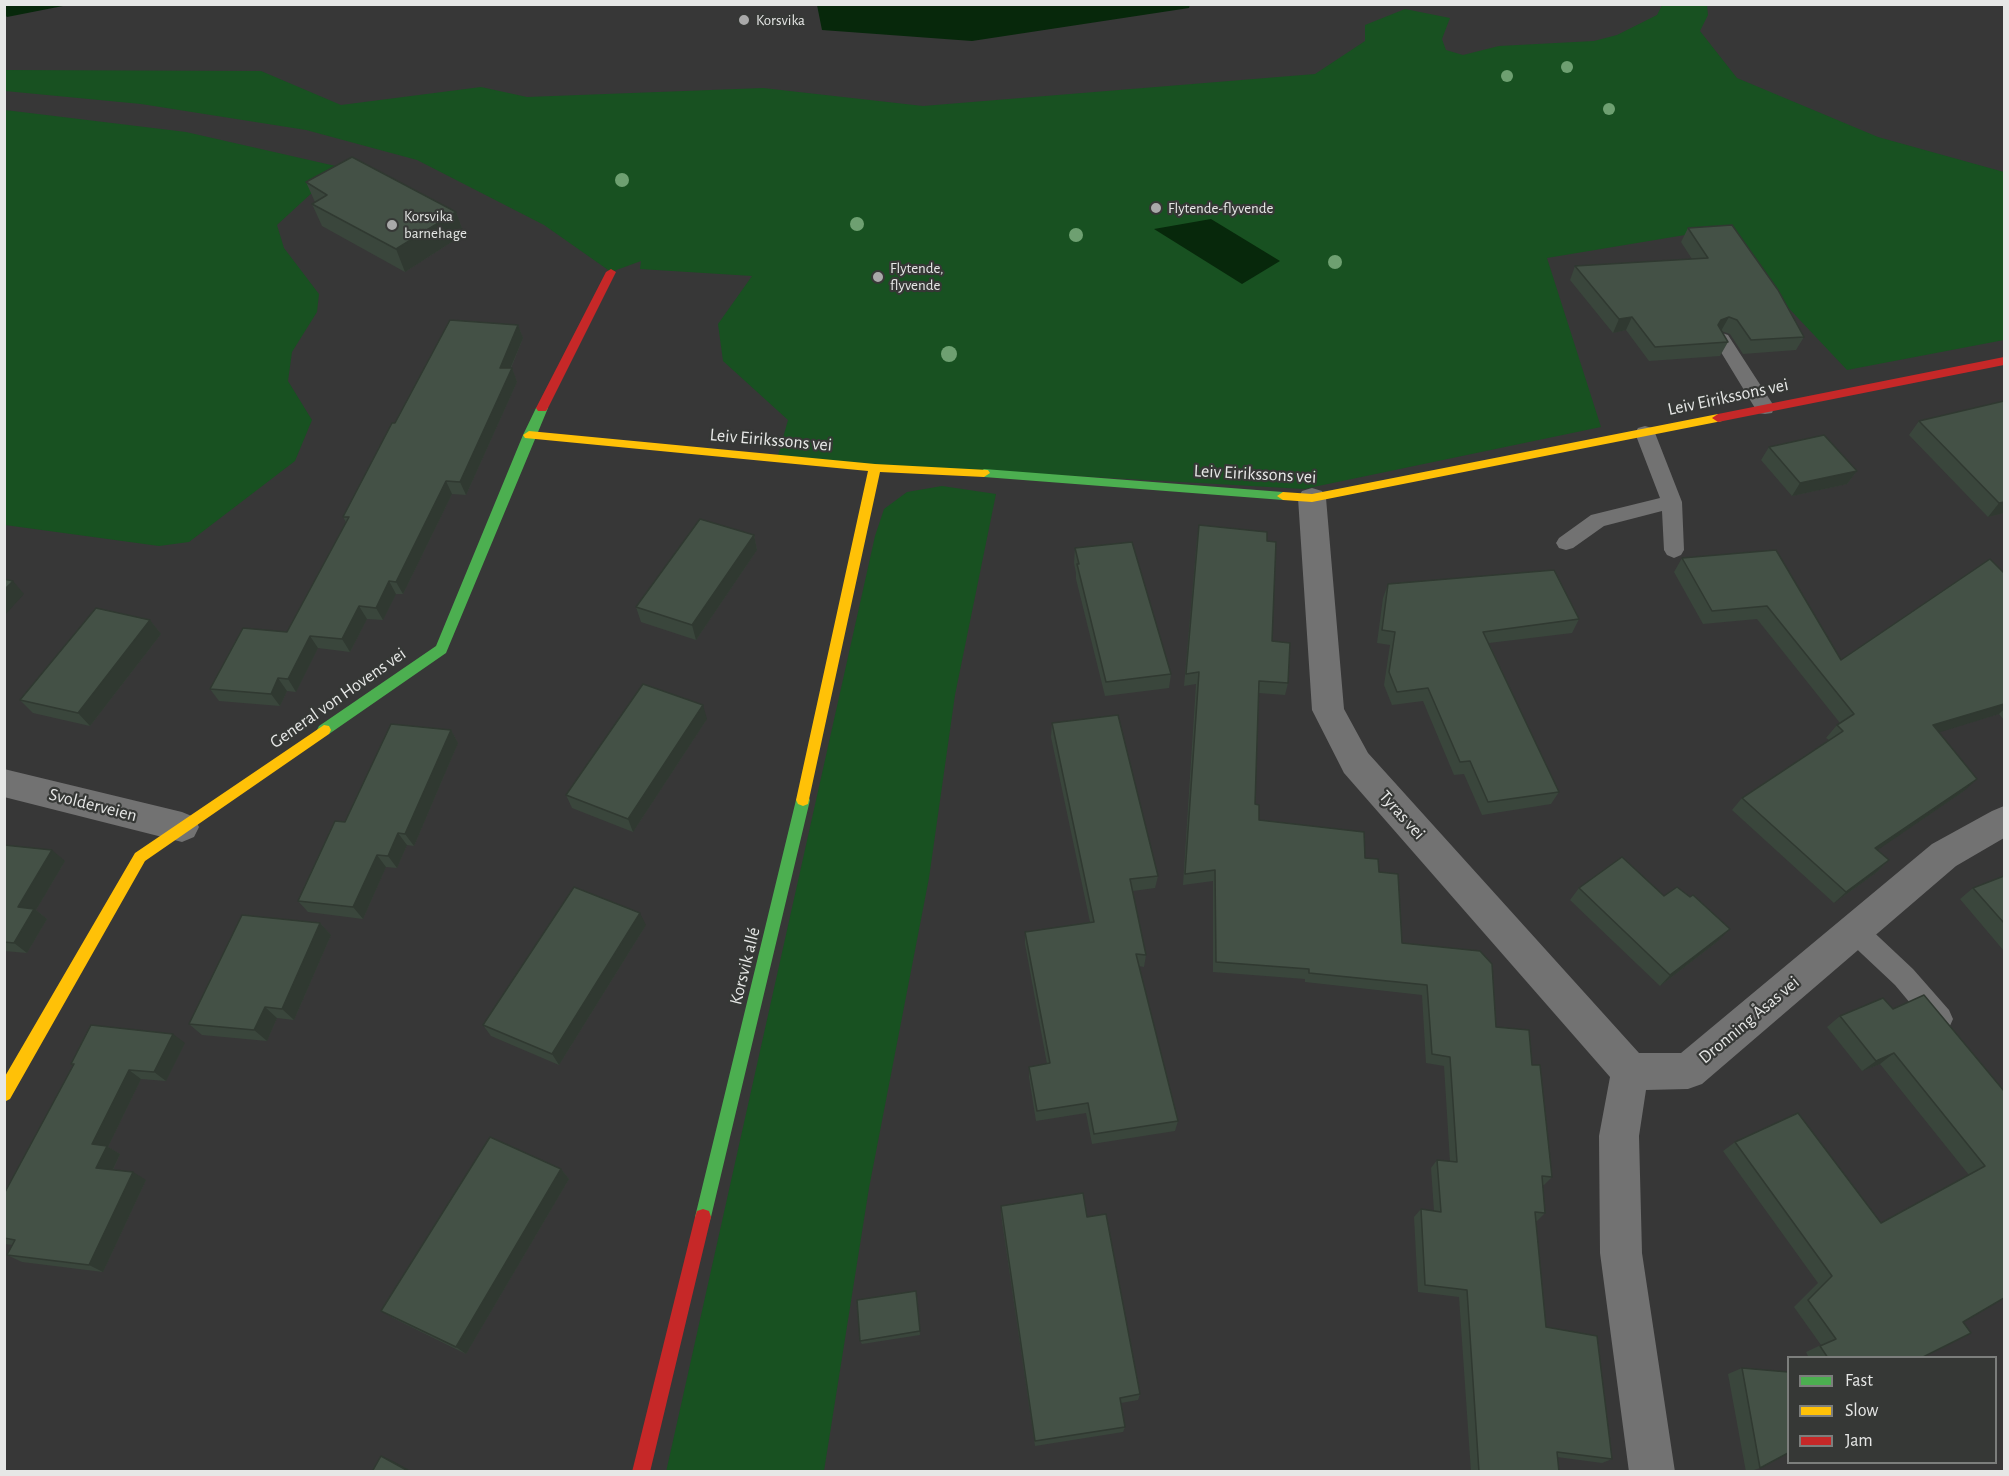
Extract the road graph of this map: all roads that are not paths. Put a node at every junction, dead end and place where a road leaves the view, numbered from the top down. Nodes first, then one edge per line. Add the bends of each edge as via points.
1 (610, 272) dead end
2 (1722, 339) edge
3 (2003, 362) edge
4 (1765, 408) junction
5 (1645, 432) junction
6 (529, 435) junction
7 (875, 468) junction
8 (1312, 498) junction
9 (1672, 502) junction
10 (1566, 543) dead end
11 (1674, 550) dead end
12 (4, 783) edge
13 (2004, 821) edge
14 (182, 827) junction
15 (1855, 930) junction
16 (1954, 1036) edge
17 (1629, 1072) junction
18 (4, 1094) edge
19 (641, 1472) edge
20 (1652, 1472) edge

1 - 6 street, General von Hovens vei
2 - 4 lane
3 - 4 street, Leiv Eirikssons vei
4 - 5 street, Leiv Eirikssons vei
5 - 8 street, Leiv Eirikssons vei
5 - 9 lane
6 - 7 street, Leiv Eirikssons vei
6 - 14 street, General von Hovens vei via 441,649
7 - 8 street, Leiv Eirikssons vei
7 - 19 street, Korsvik allé via 771,938
8 - 17 street, Tyras vei via 1328,710 1356,763
9 - 10 lane via 1598,520
9 - 11 lane
12 - 14 street, Svolderveien
13 - 15 street, Dronning Åsas vei via 1944,855
14 - 18 street, General von Hovens vei via 140,856
15 - 16 lane via 1904,977
15 - 17 street, Dronning Åsas vei via 1688,1071
17 - 20 street via 1619,1136 1621,1253

